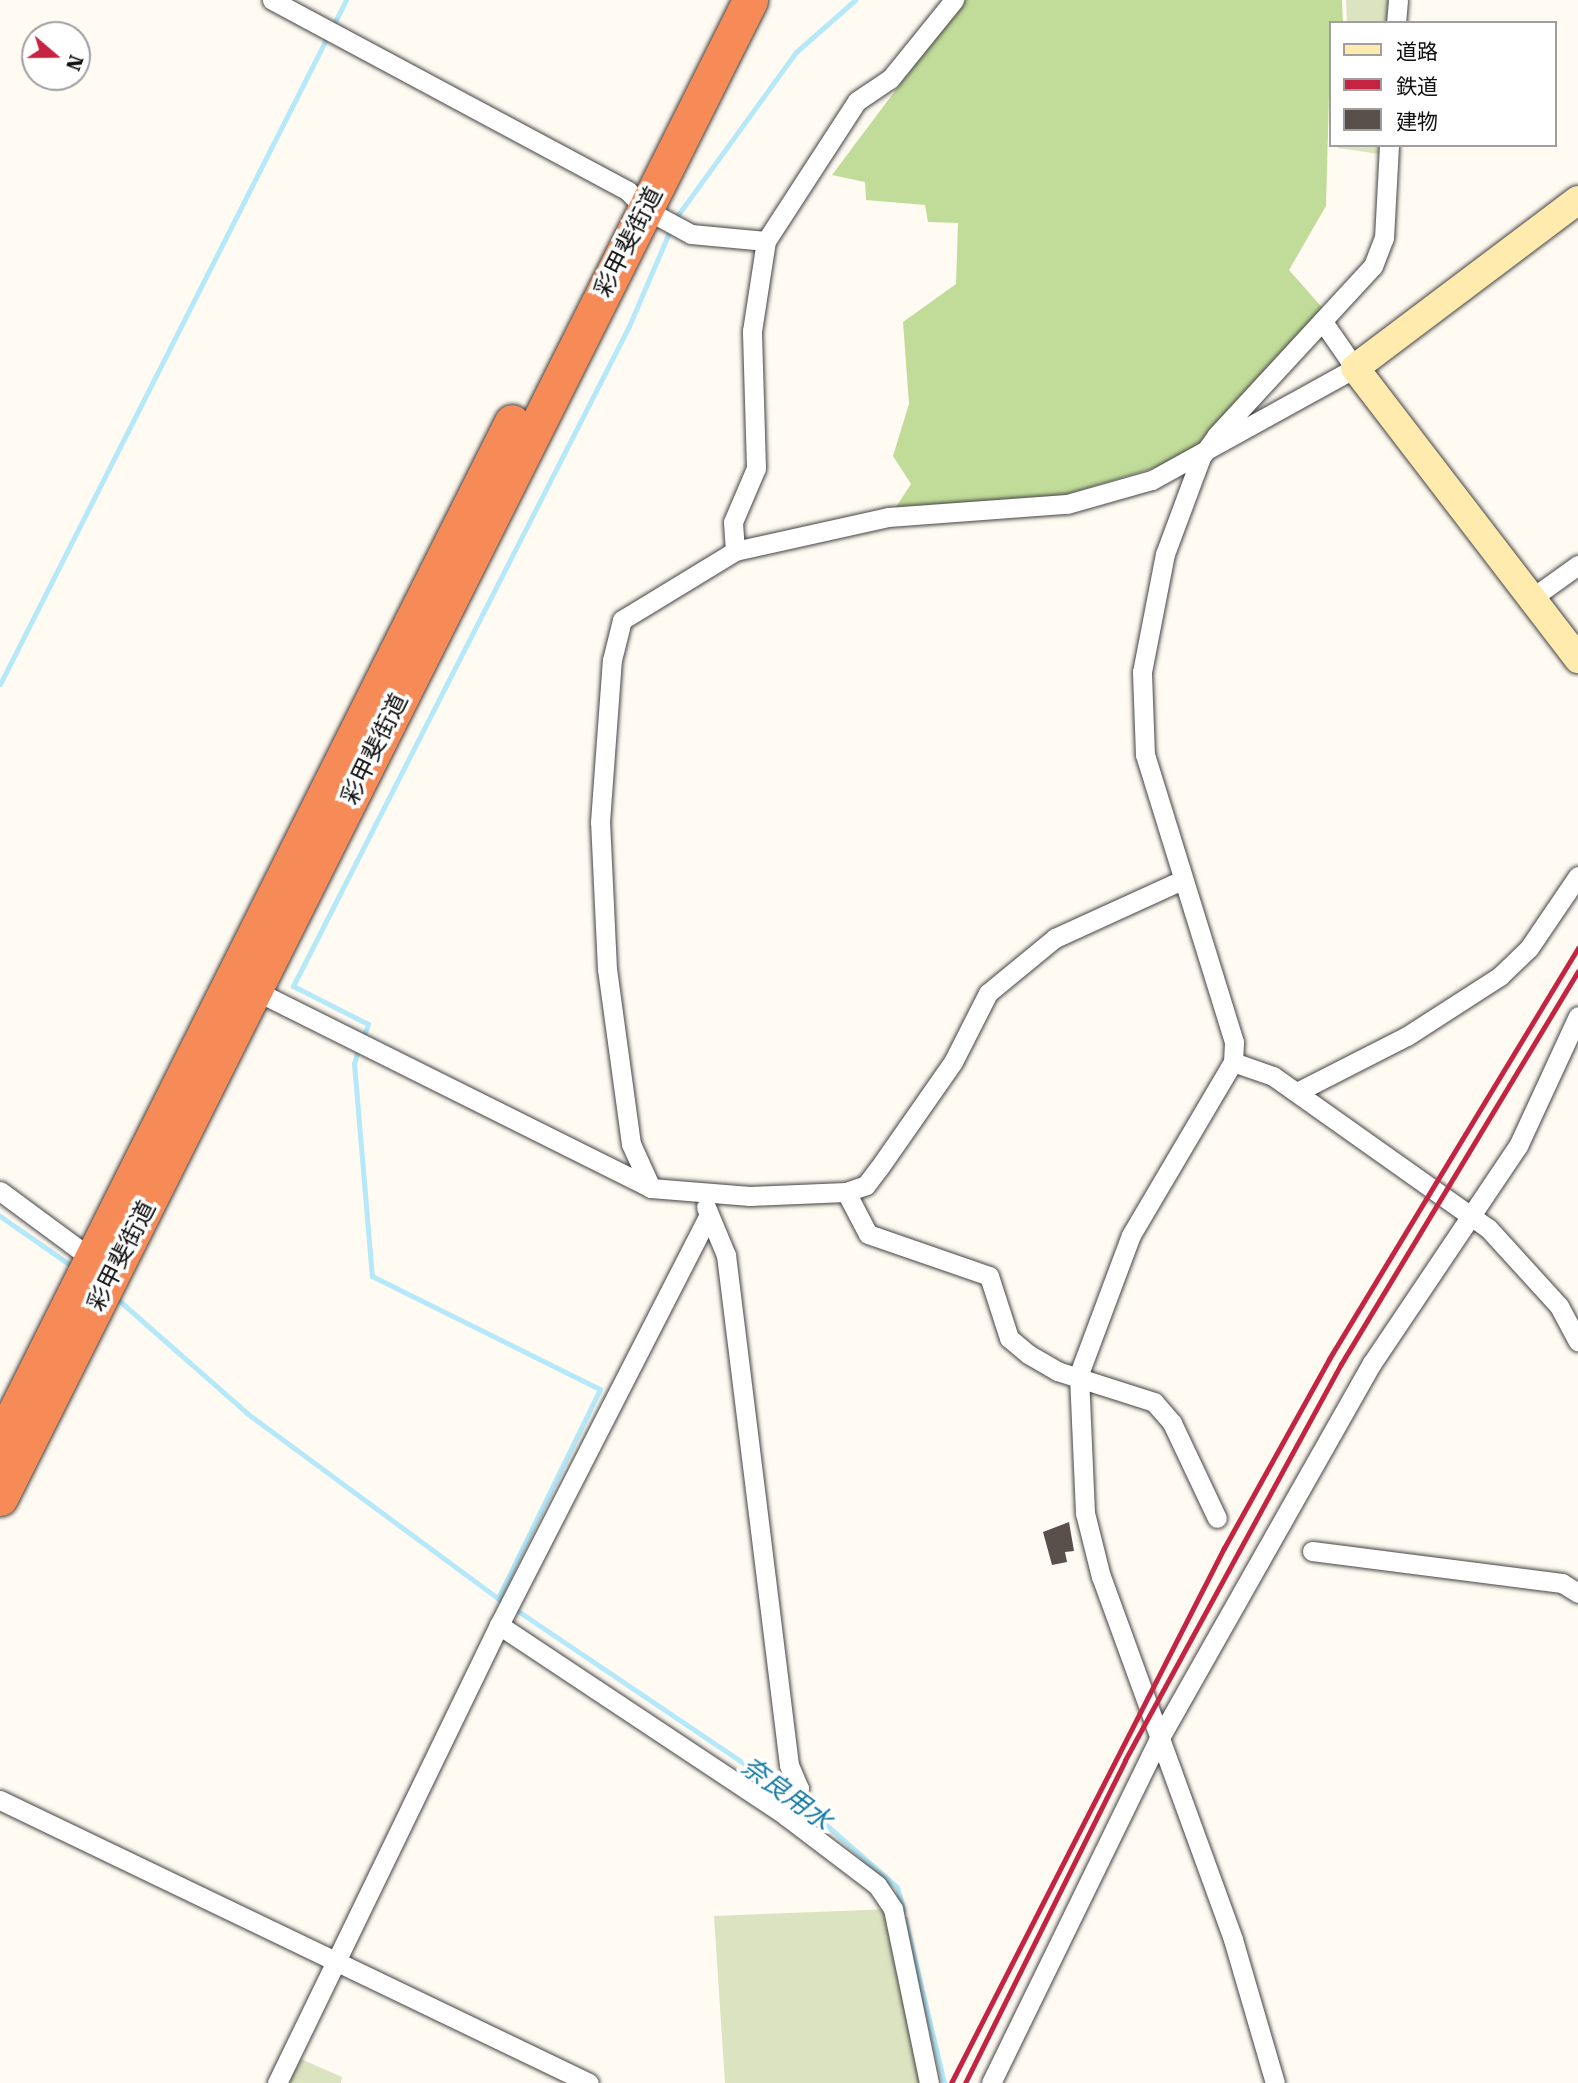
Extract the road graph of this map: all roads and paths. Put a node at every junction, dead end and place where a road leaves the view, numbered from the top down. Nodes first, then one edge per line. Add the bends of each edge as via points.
1 (272, 0) edge
2 (723, 0) edge
3 (750, 0) edge
4 (954, 0) edge
5 (1398, 0) edge
6 (1396, 21) edge
7 (1389, 147) edge
8 (637, 200) junction
9 (1578, 200) edge
10 (766, 241) junction
11 (1323, 323) junction
12 (1355, 368) junction
13 (1201, 457) junction
14 (735, 551) junction
15 (1578, 565) edge
16 (1532, 598) junction
17 (1578, 659) edge
18 (1578, 876) edge
19 (1180, 881) junction
20 (244, 984) junction
21 (1578, 1016) edge
22 (1233, 1062) junction
23 (1297, 1092) junction
24 (651, 1188) junction
25 (0, 1191) edge
26 (846, 1192) junction
27 (703, 1193) junction
28 (708, 1217) junction
29 (1474, 1217) junction
30 (94, 1278) junction
31 (1578, 1341) edge
32 (1079, 1374) junction
33 (0, 1442) edge
34 (0, 1498) edge
35 (1217, 1518) dead end
36 (1312, 1551) dead end
37 (1578, 1593) edge
38 (499, 1625) junction
39 (1158, 1741) junction
40 (0, 1800) edge
41 (792, 1803) junction
42 (335, 1964) junction
43 (278, 2083) edge
44 (589, 2083) edge
45 (929, 2083) edge
46 (991, 2083) edge
47 (1275, 2083) edge

1 - 8 street
2 - 8 highway, 彩甲斐街道
3 - 8 highway, 彩甲斐街道
4 - 10 street via 890,79 857,101
5 - 6 street
7 - 11 street via 1380,252
8 - 10 street via 691,234
8 - 20 highway, 彩甲斐街道
9 - 12 street
10 - 14 street via 752,331 757,468 733,522
11 - 12 street
11 - 13 street
12 - 13 street
12 - 16 street
13 - 14 street via 1152,480 1067,504 888,517
13 - 19 street via 1164,554 1142,671 1149,778
14 - 24 street via 622,620 612,660 600,822 607,969 631,1144
15 - 16 street
16 - 17 street
18 - 23 street via 1529,948 1500,975 1407,1036
19 - 22 street via 1234,1042
19 - 26 street via 1055,938 988,993 953,1062 879,1168 866,1185
20 - 24 street
20 - 30 highway, 彩甲斐街道
21 - 29 street via 1518,1146
22 - 23 street via 1257,1067
22 - 32 street via 1131,1235
23 - 29 street
24 - 27 street
25 - 30 street
26 - 27 street
26 - 32 street via 868,1234 989,1276 1009,1338 1057,1371
27 - 28 street
28 - 38 street
28 - 41 street via 726,1255
29 - 31 street via 1559,1306
29 - 39 street via 1364,1375
30 - 33 highway, 彩甲斐街道
30 - 34 highway, 彩甲斐街道
32 - 35 street via 1154,1402 1172,1423
32 - 39 street via 1085,1513
36 - 37 street via 1562,1583
38 - 41 street
38 - 42 street
39 - 46 street
39 - 47 street via 1233,1939
40 - 42 street
41 - 45 street via 864,1873 893,1909
42 - 43 street
42 - 44 street

